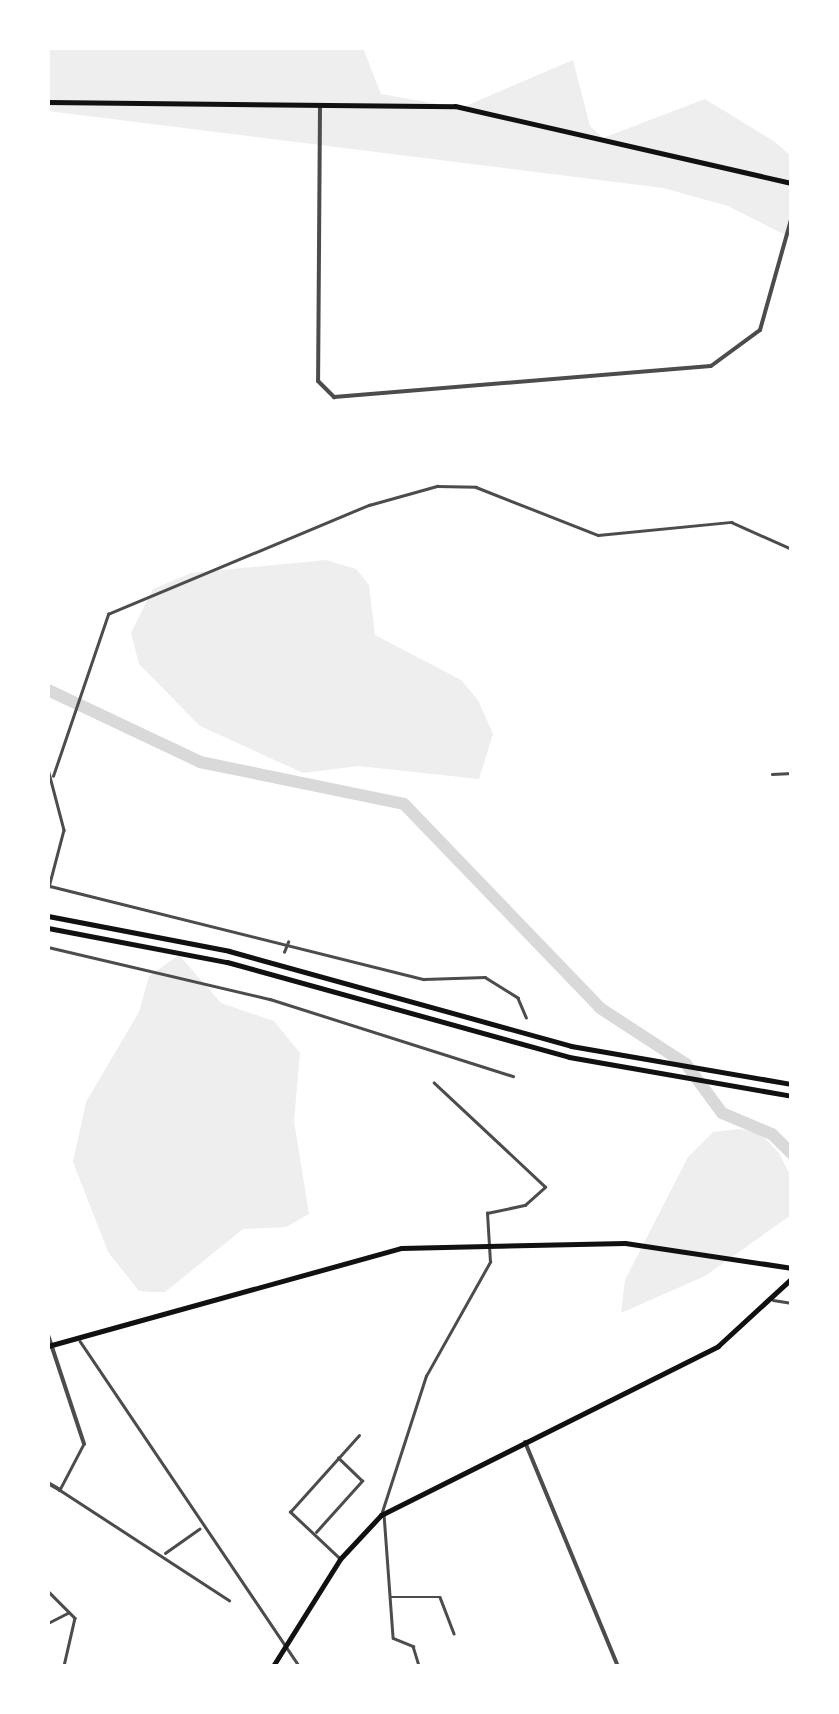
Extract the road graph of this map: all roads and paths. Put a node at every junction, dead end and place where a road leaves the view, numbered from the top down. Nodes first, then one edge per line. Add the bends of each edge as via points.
1 (48, 102) edge
2 (320, 106) junction
3 (792, 183) edge
4 (792, 216) edge
5 (792, 549) edge
6 (48, 769) edge
7 (792, 773) edge
8 (53, 774) junction
9 (772, 774) dead end
10 (48, 888) edge
11 (48, 916) edge
12 (48, 928) edge
13 (288, 941) junction
14 (48, 947) edge
15 (284, 952) dead end
16 (272, 991) dead end
17 (270, 999) junction
18 (526, 1017) dead end
19 (513, 1076) dead end
20 (434, 1083) dead end
21 (792, 1084) edge
22 (792, 1096) edge
23 (487, 1242) junction
24 (792, 1268) edge
25 (792, 1278) edge
26 (773, 1300) junction
27 (792, 1303) edge
28 (48, 1335) edge
29 (78, 1337) junction
30 (48, 1346) edge
31 (359, 1435) dead end
32 (525, 1442) junction
33 (84, 1444) joint
34 (338, 1458) junction
35 (48, 1483) edge
36 (60, 1490) junction
37 (382, 1514) junction
38 (202, 1527) junction
39 (315, 1533) junction
40 (163, 1554) junction
41 (340, 1559) junction
42 (48, 1591) edge
43 (390, 1597) junction
44 (229, 1600) dead end
45 (69, 1612) junction
46 (48, 1623) edge
47 (454, 1633) dead end
48 (287, 1646) junction
49 (64, 1666) edge
50 (274, 1666) edge
51 (299, 1666) edge
52 (419, 1666) edge
53 (618, 1666) edge

1 - 2 main road
2 - 3 main road via 498,112
2 - 4 street via 318,381 334,397 711,366 760,330
5 - 8 street via 732,522 598,535 476,487 436,486 258,545 124,604 98,627
6 - 8 street
7 - 9 street
8 - 10 street via 64,821
10 - 13 street
11 - 21 main road via 228,951 668,1067
12 - 22 main road via 227,962 678,1080
13 - 15 street
13 - 18 street via 424,979 485,977 518,998
14 - 17 street
16 - 17 street
17 - 19 street
20 - 23 street via 545,1184 525,1204 488,1213
23 - 24 main road via 625,1243
23 - 29 main road via 400,1248 268,1278
23 - 37 street via 490,1262 426,1376
25 - 26 main road
26 - 27 street
26 - 32 main road via 703,1354
28 - 33 street
29 - 30 main road
29 - 38 street
31 - 34 street
32 - 37 main road
32 - 53 street
33 - 36 street
34 - 39 street via 362,1481
34 - 39 street via 290,1512
35 - 36 street
36 - 40 street
37 - 41 main road
37 - 43 street
38 - 40 street
38 - 48 street
39 - 41 street
40 - 44 street
41 - 48 main road
42 - 45 street
43 - 47 street via 440,1598
43 - 52 street via 392,1638 413,1646
45 - 46 street
45 - 49 street
48 - 50 main road
48 - 51 street

